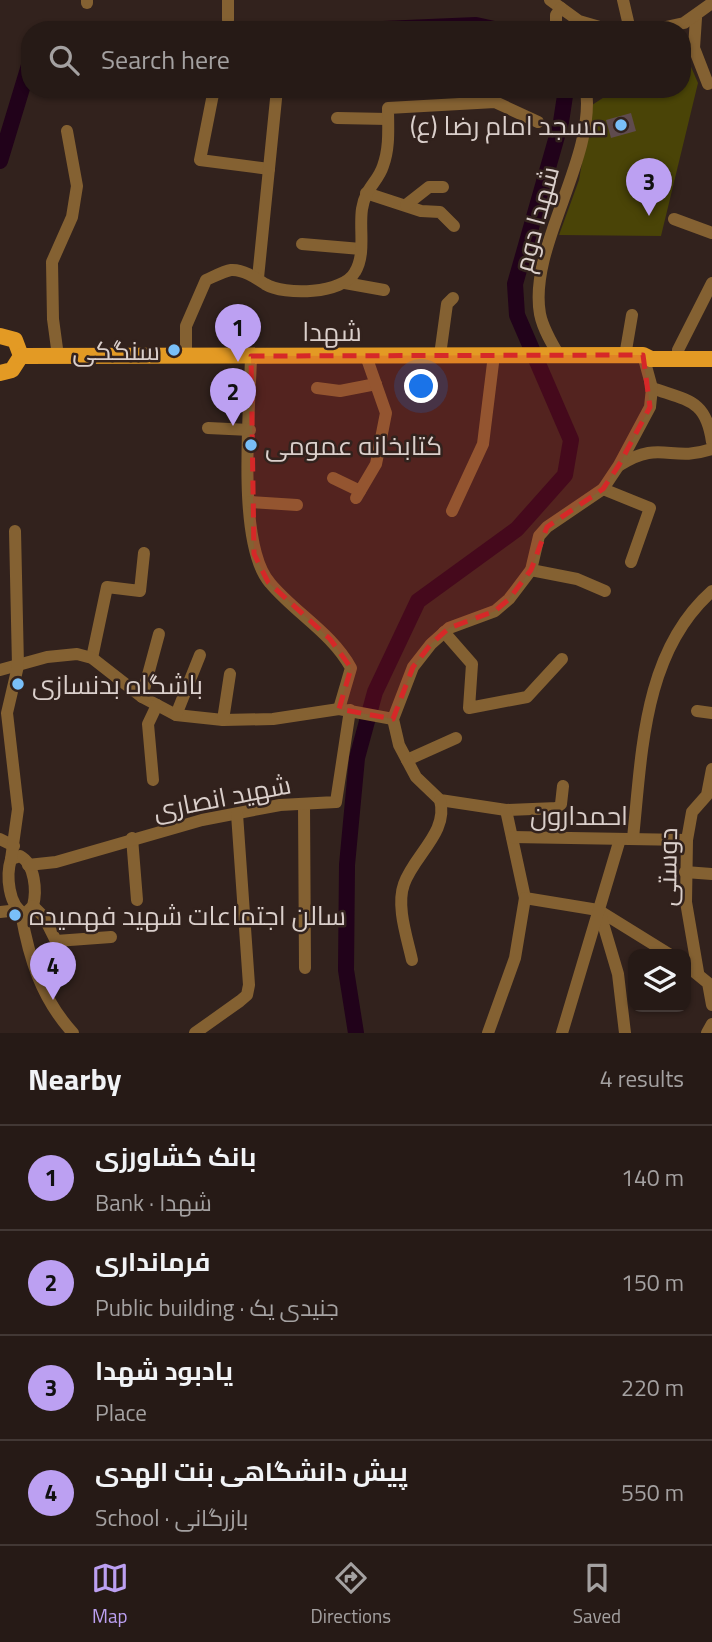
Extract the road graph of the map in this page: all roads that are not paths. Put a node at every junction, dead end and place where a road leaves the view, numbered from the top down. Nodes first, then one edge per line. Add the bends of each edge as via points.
1 (228, 0) edge
2 (623, 0) edge
3 (556, 4) edge
4 (702, 7) edge
5 (228, 20) dead end
6 (579, 21) edge
7 (628, 21) edge
8 (672, 21) edge
9 (708, 84) dead end
10 (212, 98) edge
11 (275, 98) edge
12 (587, 98) edge
13 (388, 113) junction
14 (337, 118) dead end
15 (538, 122) dead end
16 (67, 131) dead end
17 (269, 169) junction
18 (443, 187) dead end
19 (366, 193) junction
20 (406, 205) junction
21 (674, 219) dead end
22 (454, 226) dead end
23 (712, 233) edge
24 (302, 244) dead end
25 (361, 248) junction
26 (258, 278) junction
27 (712, 282) edge
28 (345, 283) junction
29 (384, 290) dead end
30 (453, 298) dead end
31 (632, 315) dead end
32 (0, 336) edge
33 (712, 349) edge
34 (678, 350) junction
35 (186, 355) junction
36 (440, 355) junction
37 (494, 355) junction
38 (643, 355) junction
39 (21, 356) junction
40 (58, 356) junction
41 (251, 356) junction
42 (366, 356) junction
43 (625, 356) junction
44 (560, 357) junction
45 (712, 359) edge
46 (0, 373) edge
47 (376, 384) junction
48 (317, 388) dead end
49 (652, 388) junction
50 (208, 428) dead end
51 (250, 430) junction
52 (712, 442) edge
53 (712, 449) edge
54 (620, 465) junction
55 (332, 478) dead end
56 (603, 489) junction
57 (250, 502) junction
58 (297, 505) dead end
59 (452, 511) dead end
60 (15, 531) dead end
61 (144, 553) dead end
62 (631, 562) dead end
63 (531, 570) junction
64 (605, 591) dead end
65 (712, 591) edge
66 (444, 632) junction
67 (159, 634) dead end
68 (200, 655) dead end
69 (92, 658) junction
70 (562, 659) dead end
71 (18, 666) junction
72 (0, 670) edge
73 (230, 674) dead end
74 (142, 697) junction
75 (157, 705) junction
76 (349, 710) junction
77 (697, 711) dead end
78 (712, 713) edge
79 (176, 715) junction
80 (393, 719) junction
81 (223, 720) junction
82 (456, 738) dead end
83 (407, 760) junction
84 (712, 769) edge
85 (153, 780) dead end
86 (563, 786) dead end
87 (440, 800) junction
88 (304, 804) junction
89 (506, 810) junction
90 (237, 814) junction
91 (17, 832) junction
92 (132, 838) junction
93 (512, 838) junction
94 (626, 838) junction
95 (0, 839) edge
96 (687, 840) junction
97 (14, 846) junction
98 (21, 861) junction
99 (685, 873) junction
100 (712, 874) edge
101 (525, 898) junction
102 (137, 900) dead end
103 (24, 910) junction
104 (598, 910) junction
105 (0, 912) edge
106 (111, 937) dead end
107 (56, 942) junction
108 (661, 949) edge
109 (412, 960) dead end
110 (69, 967) dead end
111 (305, 968) dead end
112 (691, 968) edge
113 (698, 972) junction
114 (712, 1005) edge
115 (712, 1024) edge
116 (68, 1031) edge
117 (195, 1033) edge
118 (488, 1033) edge
119 (562, 1033) edge
120 (625, 1033) edge
121 (706, 1033) edge

1 - 5 street
2 - 7 street
3 - 6 street
4 - 8 street
4 - 9 street via 694,48
10 - 17 street via 200,160
11 - 17 street
12 - 44 street, شهدا دوم via 581,142 539,296 544,325
13 - 14 street
13 - 15 street via 495,102
13 - 19 street via 389,143 383,169
16 - 40 street via 77,186 72,217 52,262 52,319
17 - 26 street
18 - 20 street via 429,187
19 - 20 street
19 - 25 street
20 - 22 street via 440,212
21 - 23 street
24 - 25 street
25 - 28 street via 355,272
26 - 28 street via 267,285 313,292
26 - 35 street via 232,270 206,280 186,326
27 - 34 street
28 - 29 street
30 - 36 street via 447,304
31 - 43 street
32 - 39 main road via 15,340
33 - 34 main road, شهدا
34 - 38 main road, شهدا via 652,349
35 - 40 main road, شهدا
35 - 41 main road, شهدا
36 - 37 main road, شهدا
36 - 42 main road, شهدا
37 - 44 main road, شهدا
37 - 59 street via 484,444
38 - 43 main road, شهدا
38 - 45 main road, شهدا via 651,359
38 - 49 street
39 - 40 main road, شهدا
39 - 46 main road via 12,370
41 - 42 main road, شهدا
41 - 51 street
42 - 47 street
43 - 44 main road, شهدا
47 - 48 street via 340,391
47 - 55 street via 386,413 376,464 358,495
49 - 52 street via 702,410
49 - 54 street via 650,407
50 - 51 street
51 - 57 street
53 - 54 street via 687,456 648,450
54 - 56 street
56 - 62 street via 650,508
56 - 63 street via 547,527
57 - 58 street
57 - 76 street, شهید انصاری via 254,554 268,582 330,639 351,668
60 - 71 street
61 - 69 street via 140,591 107,587
63 - 64 street via 577,579
63 - 66 street via 495,611
65 - 94 street via 677,629 648,707
66 - 70 street via 472,664 469,708 527,696
66 - 80 street via 413,667
67 - 74 street
68 - 79 street
69 - 71 street via 61,654
69 - 74 street
71 - 72 street
71 - 91 street via 7,713
73 - 81 street
74 - 75 street
75 - 79 street
75 - 85 street via 148,724
76 - 80 street
76 - 81 street
76 - 88 street, شهید انصاری via 339,797 331,804
77 - 78 street
79 - 81 street
80 - 83 street
82 - 83 street
83 - 87 street via 416,777
84 - 96 street, دوستی via 707,795 692,812
86 - 89 street via 557,808
87 - 89 street
87 - 109 street via 443,810 433,837 403,884 401,902
88 - 90 street, شهید انصاری
88 - 111 street
89 - 93 street
90 - 92 street, شهید انصاری
90 - 117 street via 249,985 247,995
91 - 97 street
91 - 98 street
92 - 98 street, شهید انصاری via 64,860
92 - 102 street
93 - 94 street, احمدارون
93 - 101 street
94 - 96 street, احمدارون
94 - 104 street
95 - 97 street
96 - 99 street, دوستی
97 - 98 street
98 - 103 street via 34,885
98 - 103 street via 8,876
99 - 100 street
99 - 113 street, دوستی
101 - 104 street
101 - 118 street via 515,958
103 - 105 street
103 - 107 street via 44,917
103 - 116 street via 29,960
104 - 108 street
104 - 119 street
104 - 120 street via 618,974
106 - 107 street
107 - 110 street
112 - 113 street
113 - 114 street, دوستی via 708,983
115 - 121 street

